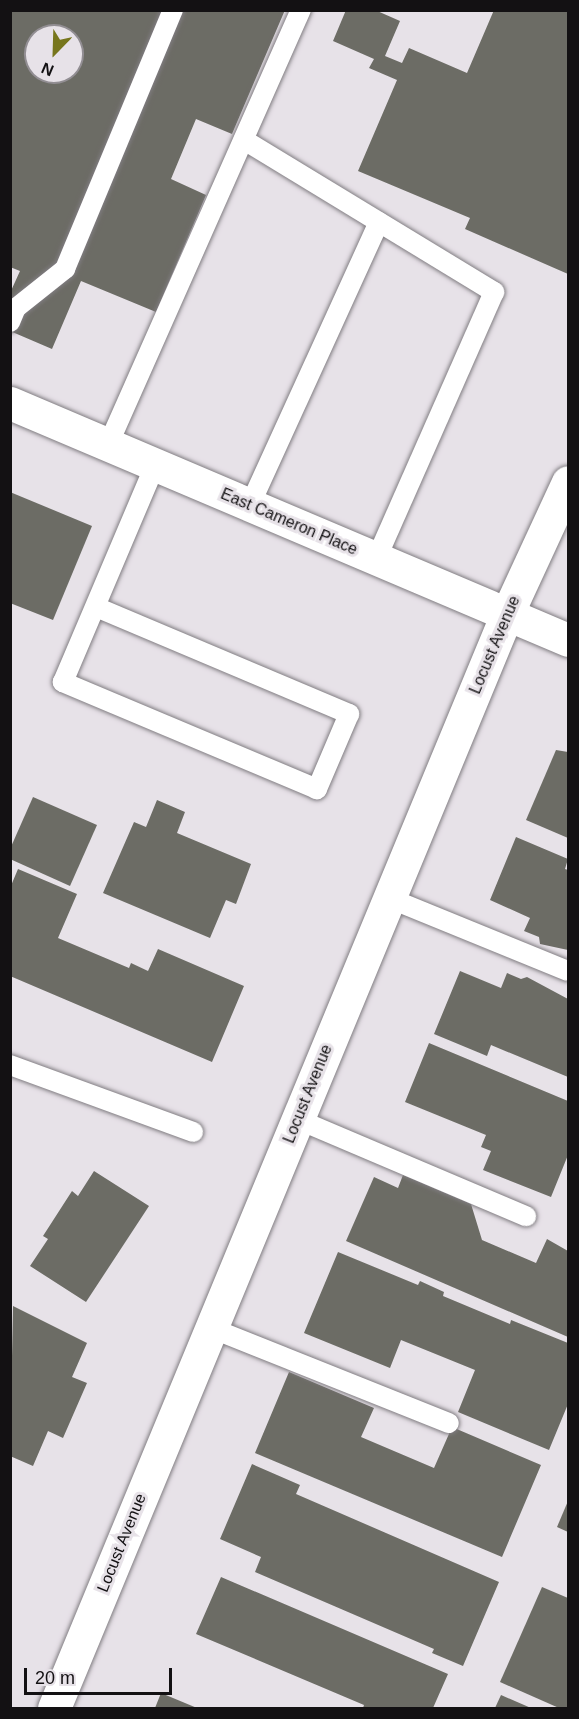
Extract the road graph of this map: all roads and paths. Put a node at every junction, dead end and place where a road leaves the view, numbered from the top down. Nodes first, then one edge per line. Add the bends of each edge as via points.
1 (173, 10) edge
2 (302, 10) edge
3 (244, 140) junction
4 (379, 222) junction
5 (10, 322) edge
6 (10, 404) edge
7 (108, 445) junction
8 (155, 465) junction
9 (568, 482) edge
10 (250, 505) junction
11 (376, 559) junction
12 (96, 607) junction
13 (507, 614) junction
14 (568, 640) edge
15 (389, 898) junction
16 (568, 971) edge
17 (10, 1065) edge
18 (297, 1119) junction
19 (193, 1132) dead end
20 (526, 1216) dead end
21 (211, 1328) junction
22 (449, 1423) dead end
23 (54, 1708) edge

1 - 5 lane via 64,269 16,308
2 - 3 lane
3 - 4 lane
3 - 7 lane
4 - 10 lane
4 - 11 lane via 494,292
6 - 7 street, East Cameron Place
7 - 8 street, East Cameron Place
8 - 10 street, East Cameron Place
8 - 12 lane
9 - 13 street, Locust Avenue
10 - 11 street, East Cameron Place
11 - 13 street, East Cameron Place
12 - 12 lane via 63,682 316,789 349,714
13 - 14 street, East Cameron Place
13 - 15 street, Locust Avenue
15 - 16 lane
15 - 18 street, Locust Avenue
17 - 19 lane
18 - 20 lane
18 - 21 street, Locust Avenue
21 - 22 lane
21 - 23 street, Locust Avenue

